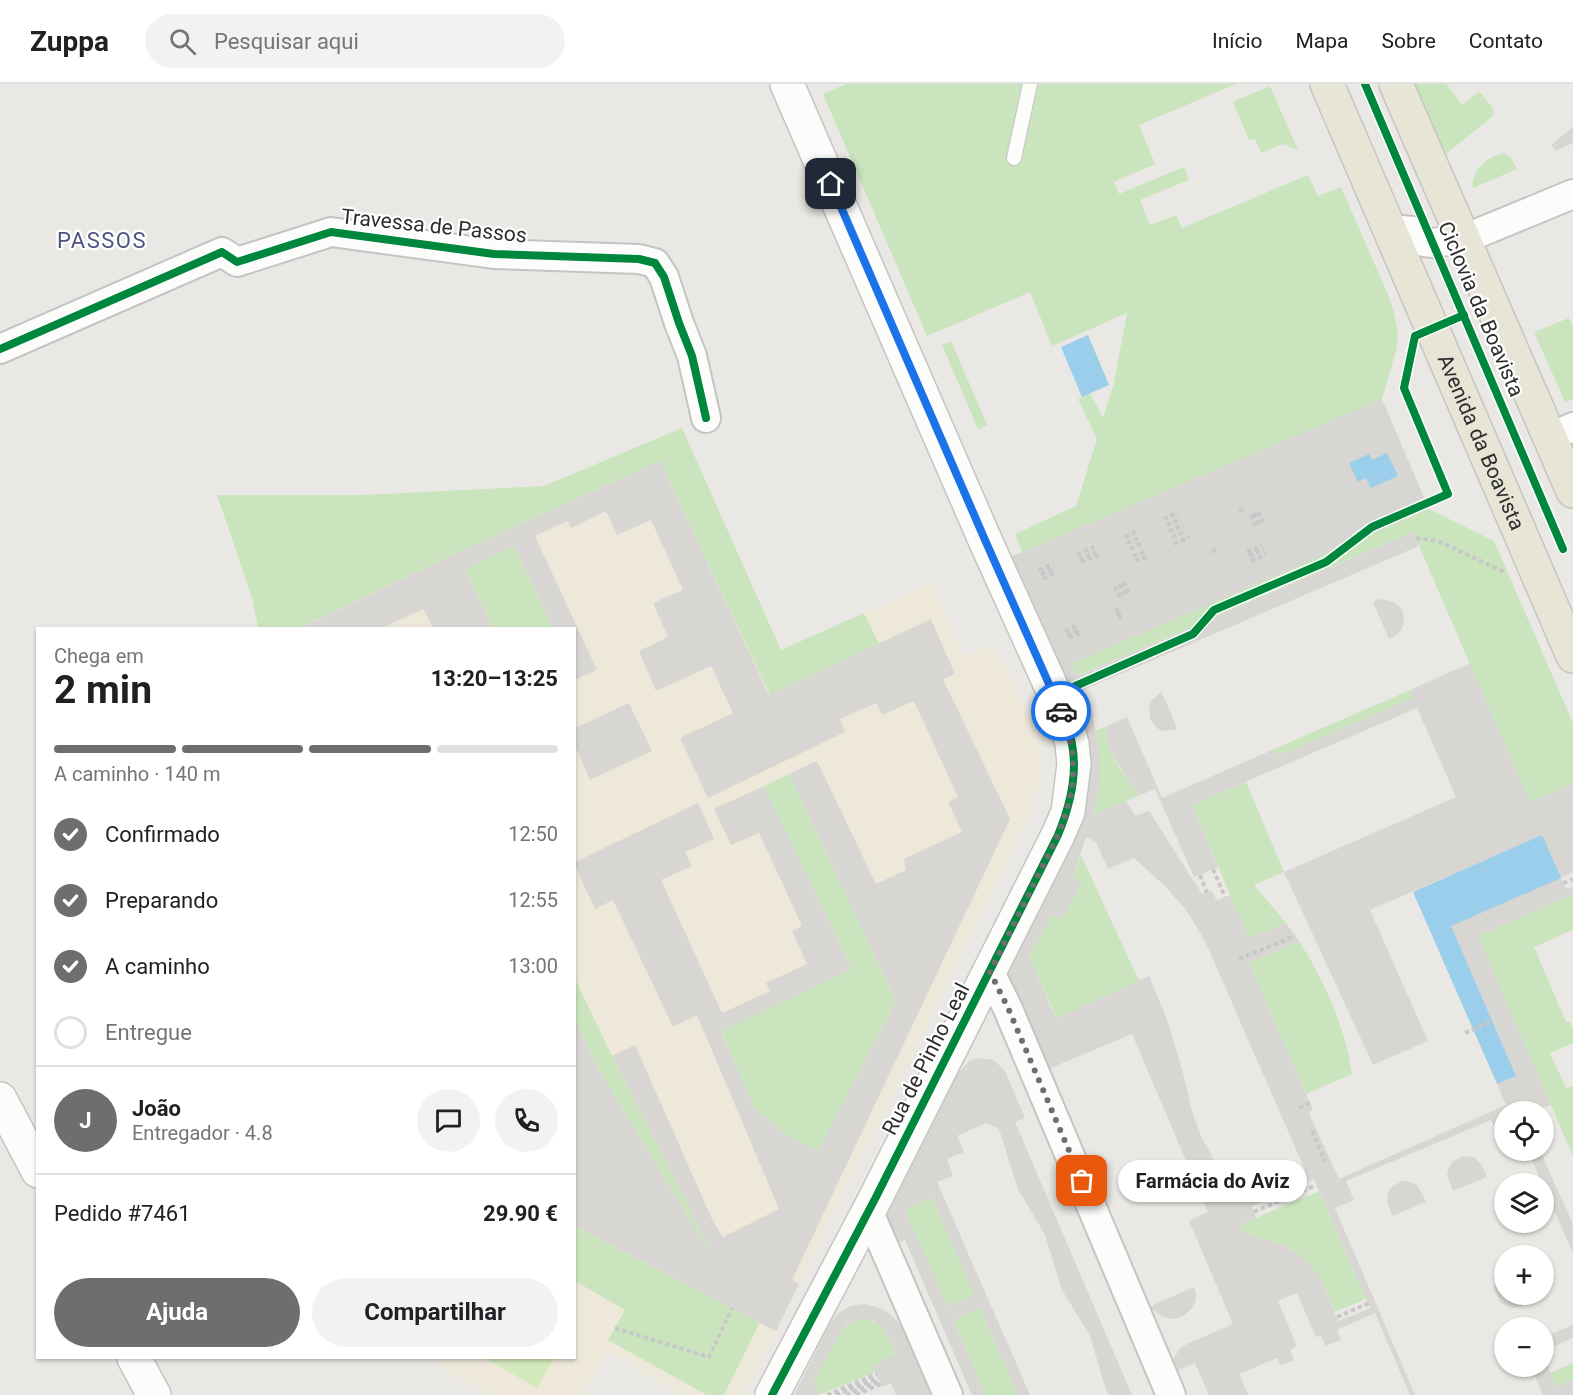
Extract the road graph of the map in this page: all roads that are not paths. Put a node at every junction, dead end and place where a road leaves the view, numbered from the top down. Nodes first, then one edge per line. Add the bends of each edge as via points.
1 (787, 84) edge
2 (1030, 84) edge
3 (1327, 84) edge
4 (1396, 84) edge
5 (1014, 158) dead end
6 (1573, 194) edge
7 (1390, 229) junction
8 (1464, 239) junction
9 (0, 349) edge
10 (706, 418) dead end
11 (1561, 432) edge
12 (1573, 491) edge
13 (1573, 656) edge
14 (990, 972) junction
15 (0, 1099) edge
16 (36, 1167) edge
17 (868, 1210) junction
18 (135, 1359) edge
19 (154, 1395) edge
20 (772, 1395) edge
21 (948, 1395) edge
22 (1171, 1395) edge

1 - 14 street, Rua de Pinho Leal via 1055,695 1072,744 1074,764 1068,812
2 - 5 lane
3 - 7 main road, Avenida da Boavista
4 - 8 main road
6 - 8 street
7 - 8 street via 1412,231 1424,242
7 - 13 main road, Avenida da Boavista
8 - 11 main road
9 - 10 street, Travessa de Passos via 222,252 237,262 331,232 494,254 639,260 655,263 664,277 692,356
11 - 12 main road
14 - 17 street, Rua de Pinho Leal
14 - 22 street
15 - 16 street
17 - 20 street, Rua de Pinho Leal
17 - 21 street
18 - 19 street

